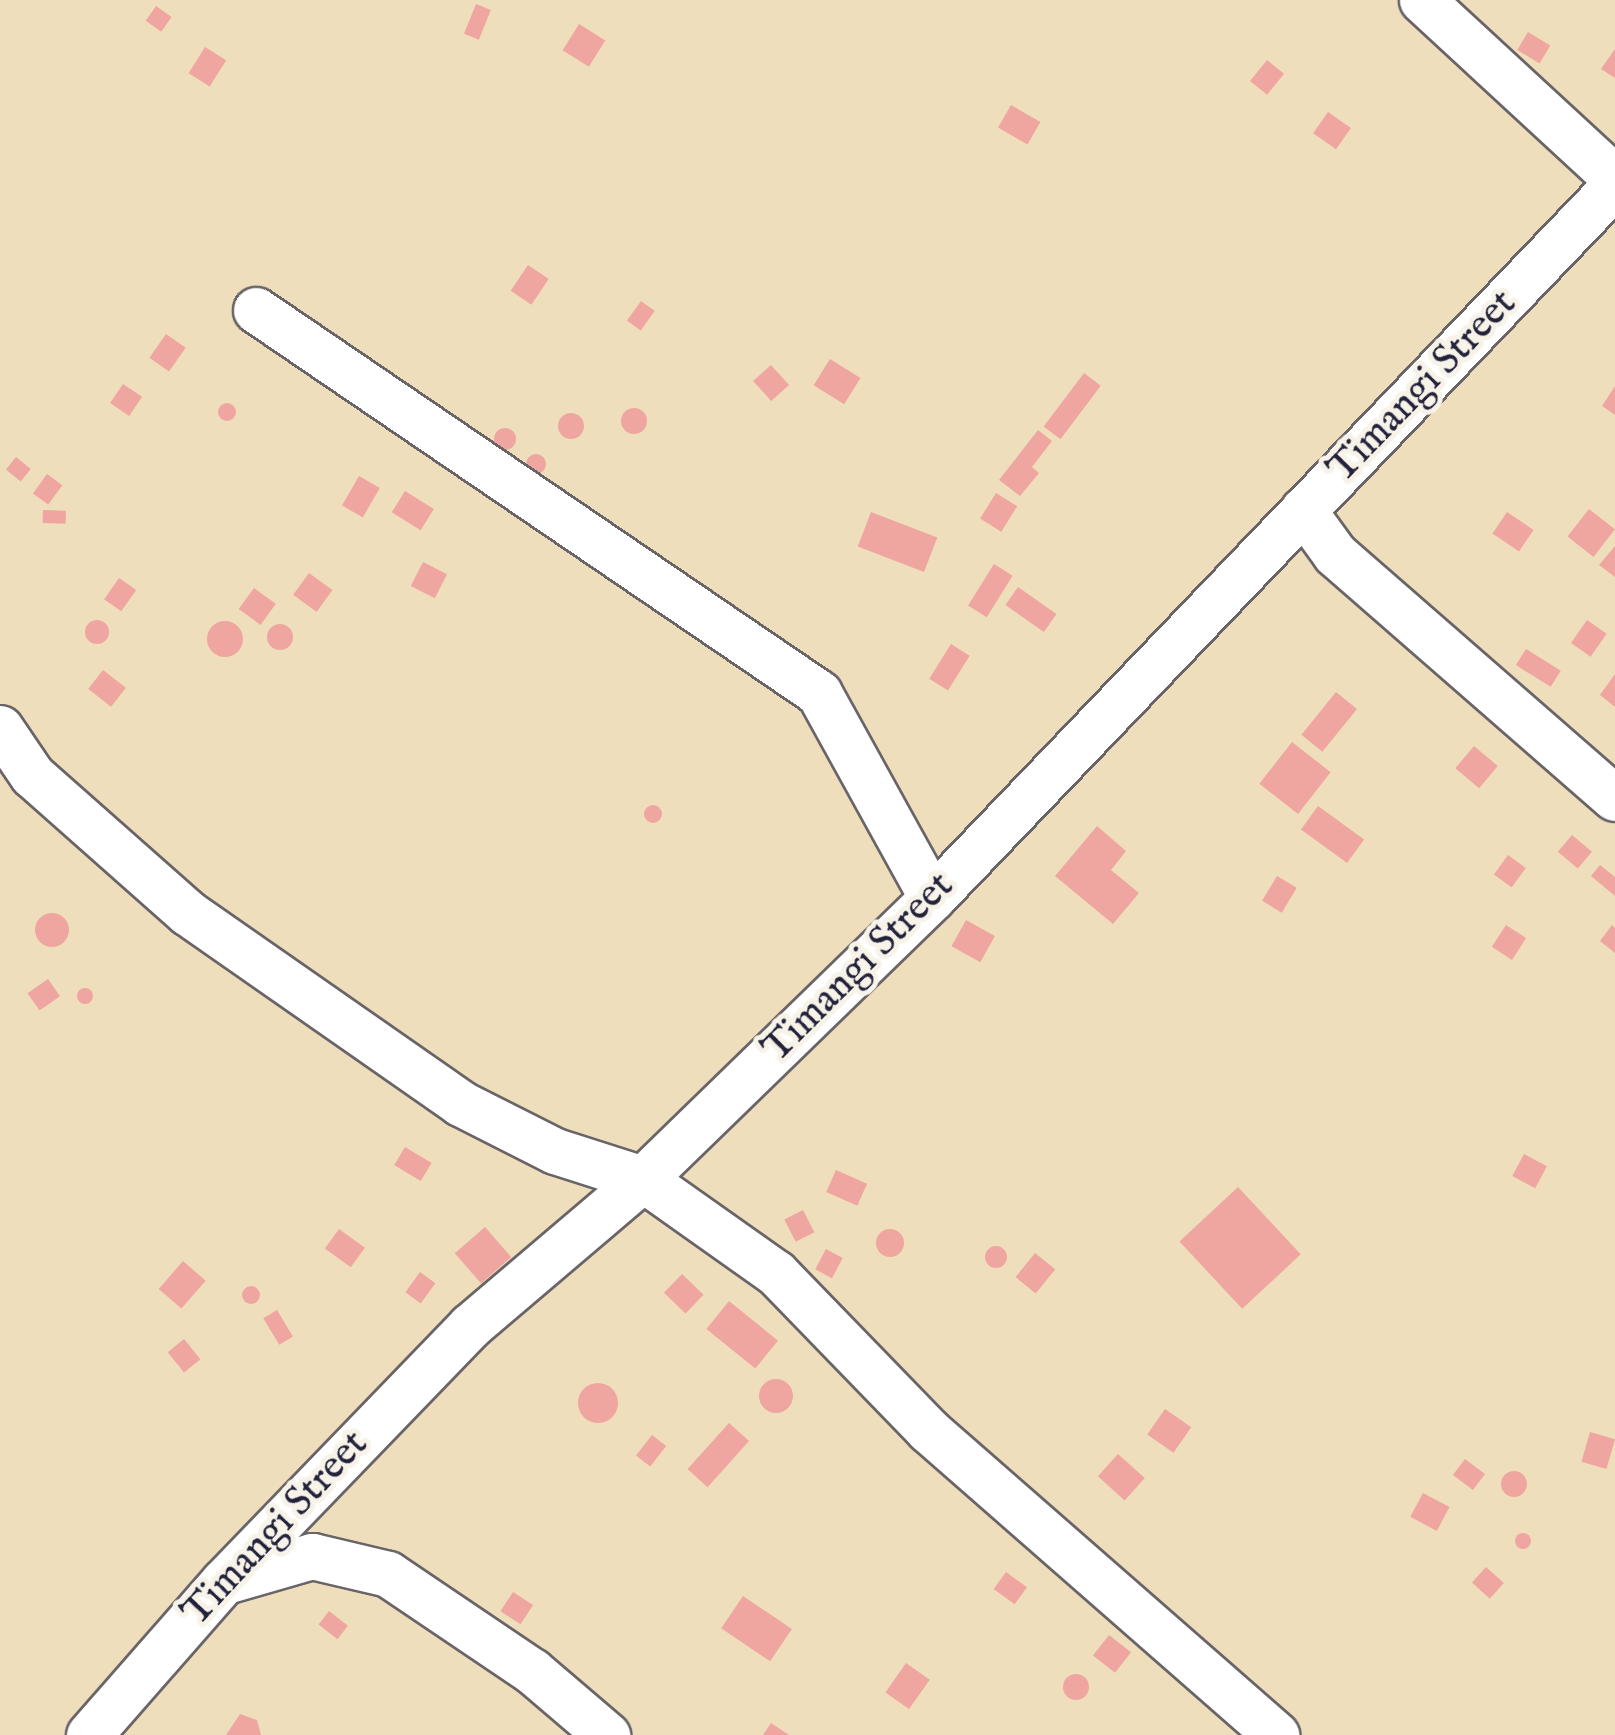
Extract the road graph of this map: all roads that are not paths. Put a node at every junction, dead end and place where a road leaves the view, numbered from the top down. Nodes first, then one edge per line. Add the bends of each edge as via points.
1 (1422, 0) edge
2 (1615, 182) edge
3 (256, 310) dead end
4 (1303, 510) junction
5 (0, 728) edge
6 (1615, 798) edge
7 (932, 898) junction
8 (644, 1179) junction
9 (223, 1582) junction
10 (89, 1735) edge
11 (607, 1735) edge
12 (1277, 1735) edge

1 - 2 street
2 - 4 street, Timangi Street
3 - 7 street via 819,694
4 - 6 street via 1334,554
4 - 7 street, Timangi Street
5 - 8 street via 32,776 204,924 460,1103 555,1151
7 - 8 street, Timangi Street
8 - 9 street, Timangi Street via 470,1326
8 - 12 street via 776,1272 928,1430
9 - 10 street, Timangi Street
9 - 11 street via 312,1556 388,1574 532,1671

